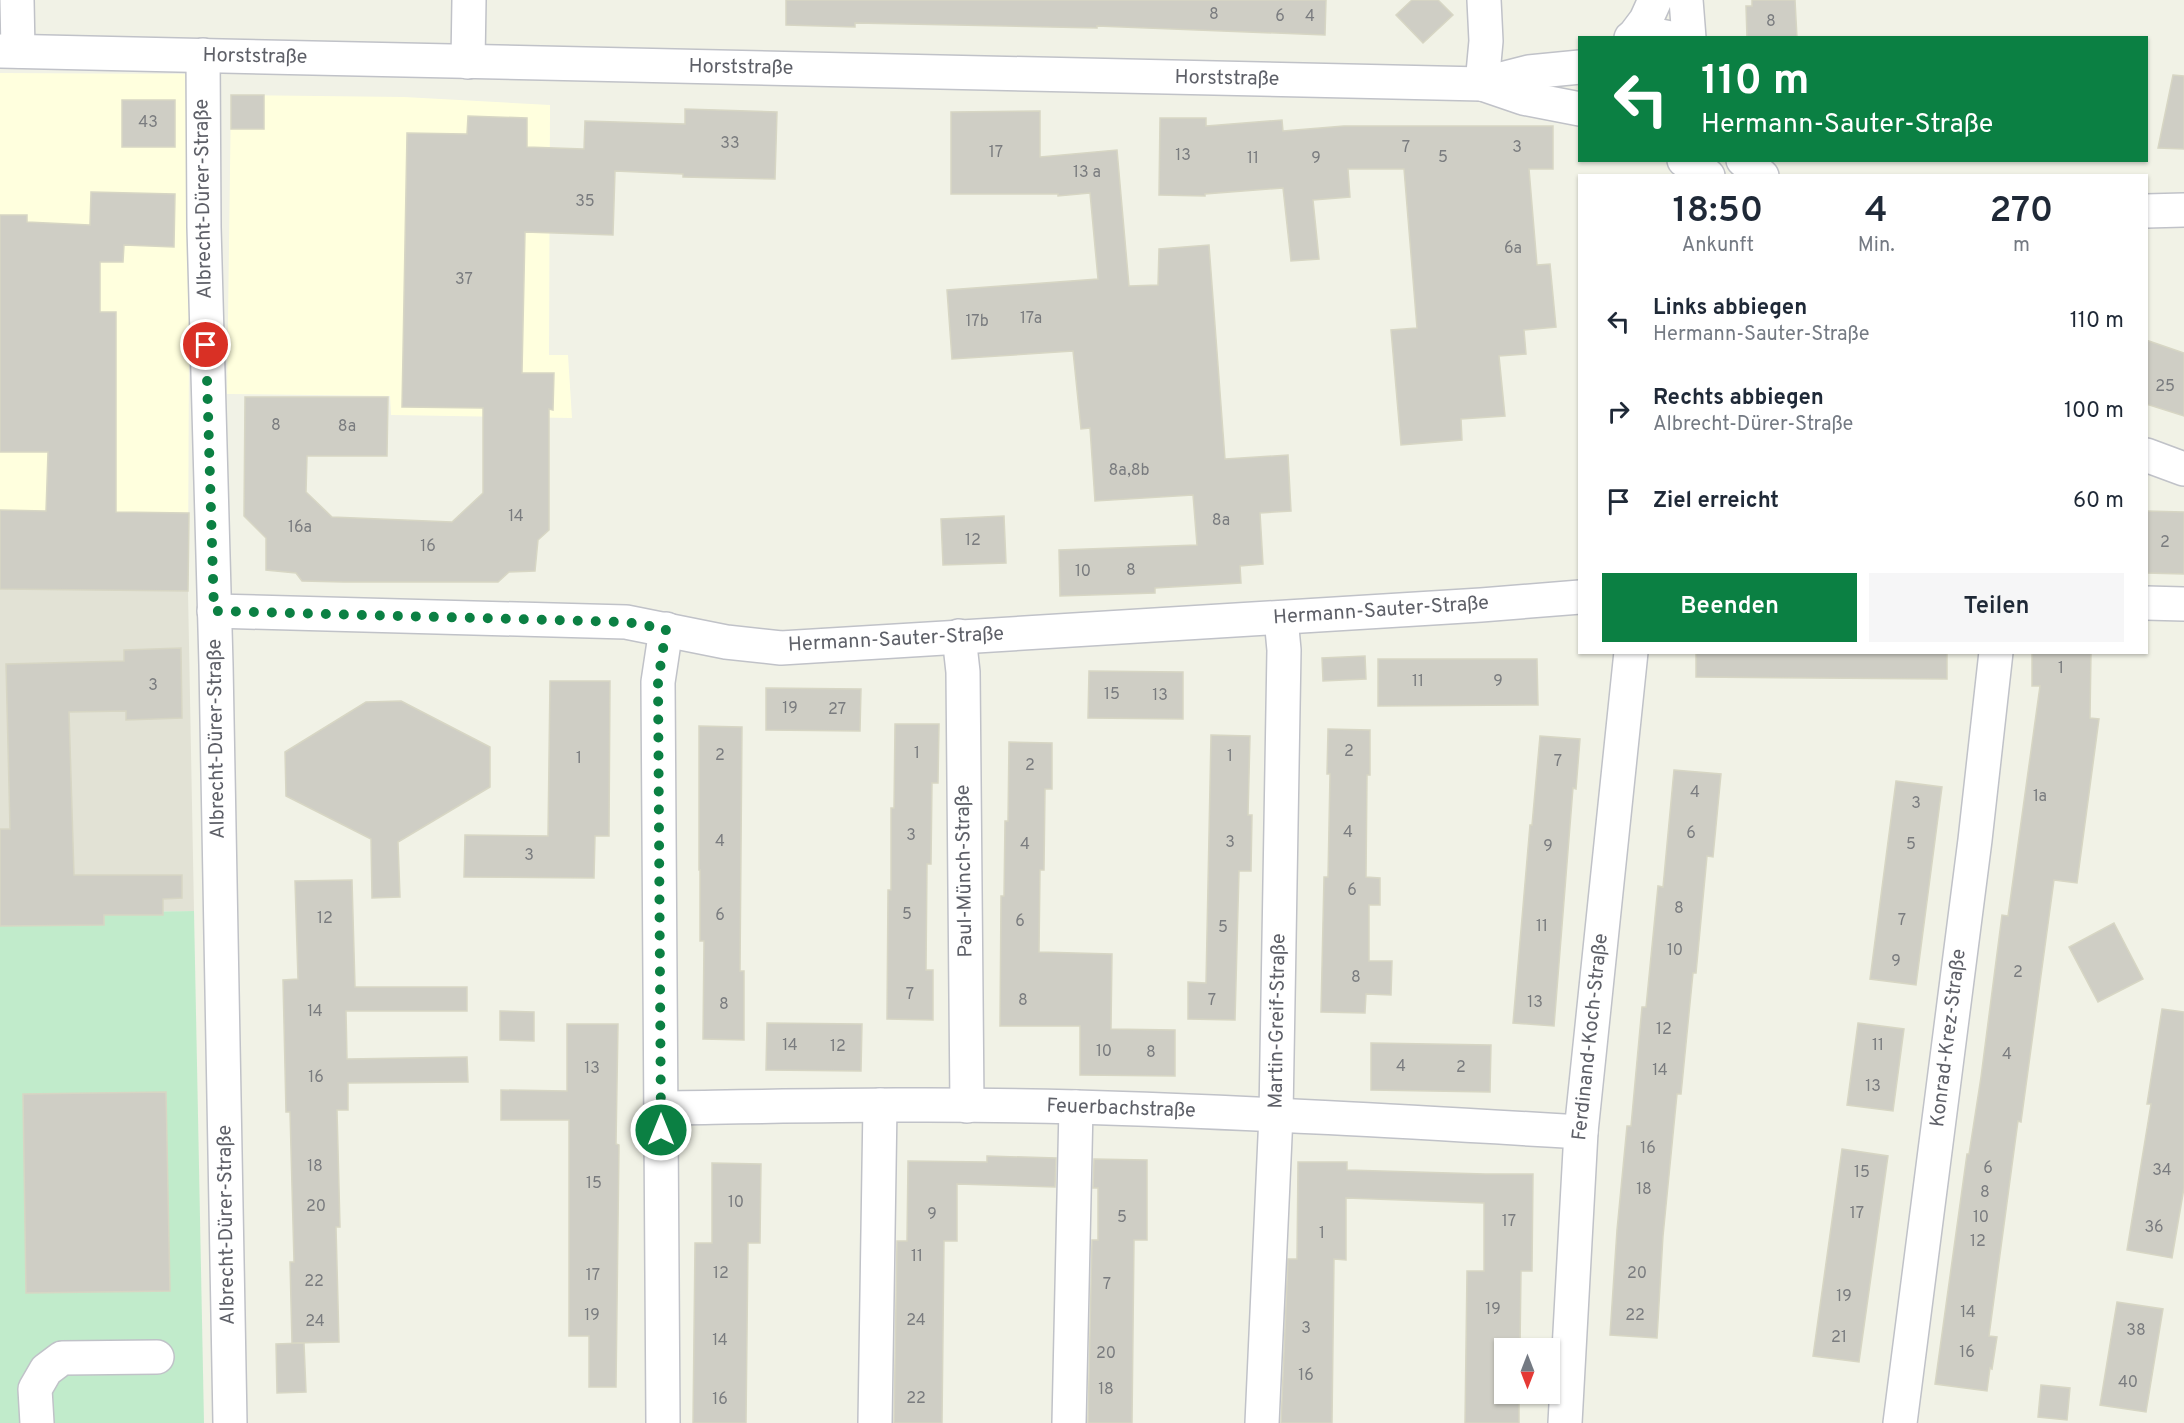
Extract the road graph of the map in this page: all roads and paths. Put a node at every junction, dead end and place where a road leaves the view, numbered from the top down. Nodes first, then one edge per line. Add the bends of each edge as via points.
1 (17, 0) edge
2 (469, 0) edge
3 (1485, 0) edge
4 (1654, 0) edge
5 (1686, 0) edge
6 (1633, 36) edge
7 (1638, 36) edge
8 (1660, 36) edge
9 (1689, 36) edge
10 (9, 51) edge
11 (203, 55) junction
12 (468, 62) junction
13 (1578, 67) edge
14 (1482, 84) junction
15 (1578, 110) edge
16 (1745, 162) edge
17 (1760, 174) edge
18 (2184, 210) edge
19 (2148, 212) edge
20 (2148, 456) edge
21 (2184, 469) edge
22 (1578, 597) edge
23 (2148, 603) edge
24 (2184, 604) edge
25 (214, 611) junction
26 (1281, 618) junction
27 (666, 629) junction
28 (959, 636) junction
29 (1631, 654) edge
30 (1996, 654) edge
31 (880, 1105) junction
32 (967, 1106) junction
33 (1076, 1107) junction
34 (661, 1108) junction
35 (1276, 1114) junction
36 (1581, 1131) junction
37 (157, 1357) dead end
38 (37, 1423) edge
39 (230, 1423) edge
40 (663, 1423) edge
41 (875, 1423) edge
42 (1069, 1423) edge
43 (1262, 1423) edge
44 (1565, 1423) edge
45 (1900, 1423) edge

1 - 10 street
2 - 12 street
3 - 14 street
4 - 6 street via 1646,20
5 - 9 street
7 - 8 street
10 - 11 street, Horststraße
11 - 12 street, Horststraße
11 - 25 street, Albrecht-Dürer-Straße
12 - 14 street, Horststraße
13 - 14 street, Horststraße via 1530,72
14 - 15 street, Horststraße
16 - 17 street
18 - 19 street
20 - 21 street
22 - 26 street, Hermann-Sauter-Straße
23 - 24 street
25 - 27 street, Hermann-Sauter-Straße via 626,622
25 - 39 street, Albrecht-Dürer-Straße
26 - 28 street, Hermann-Sauter-Straße
26 - 35 street, Martin-Greif-Straße via 1284,650
27 - 28 street, Hermann-Sauter-Straße via 726,642 781,648
27 - 34 street via 658,682
28 - 32 street, Paul-Münch-Straße via 963,672
29 - 36 street, Ferdinand-Koch-Straße
30 - 45 street, Konrad-Krez-Straße
31 - 32 street, Feuerbachstraße
31 - 34 street, Feuerbachstraße
31 - 41 street
32 - 33 street, Feuerbachstraße
33 - 35 street, Feuerbachstraße
33 - 42 street
34 - 40 street
35 - 36 street, Feuerbachstraße
35 - 43 street, Martin-Greif-Straße
36 - 44 street, Ferdinand-Koch-Straße
37 - 38 street via 62,1358 46,1370 35,1389

